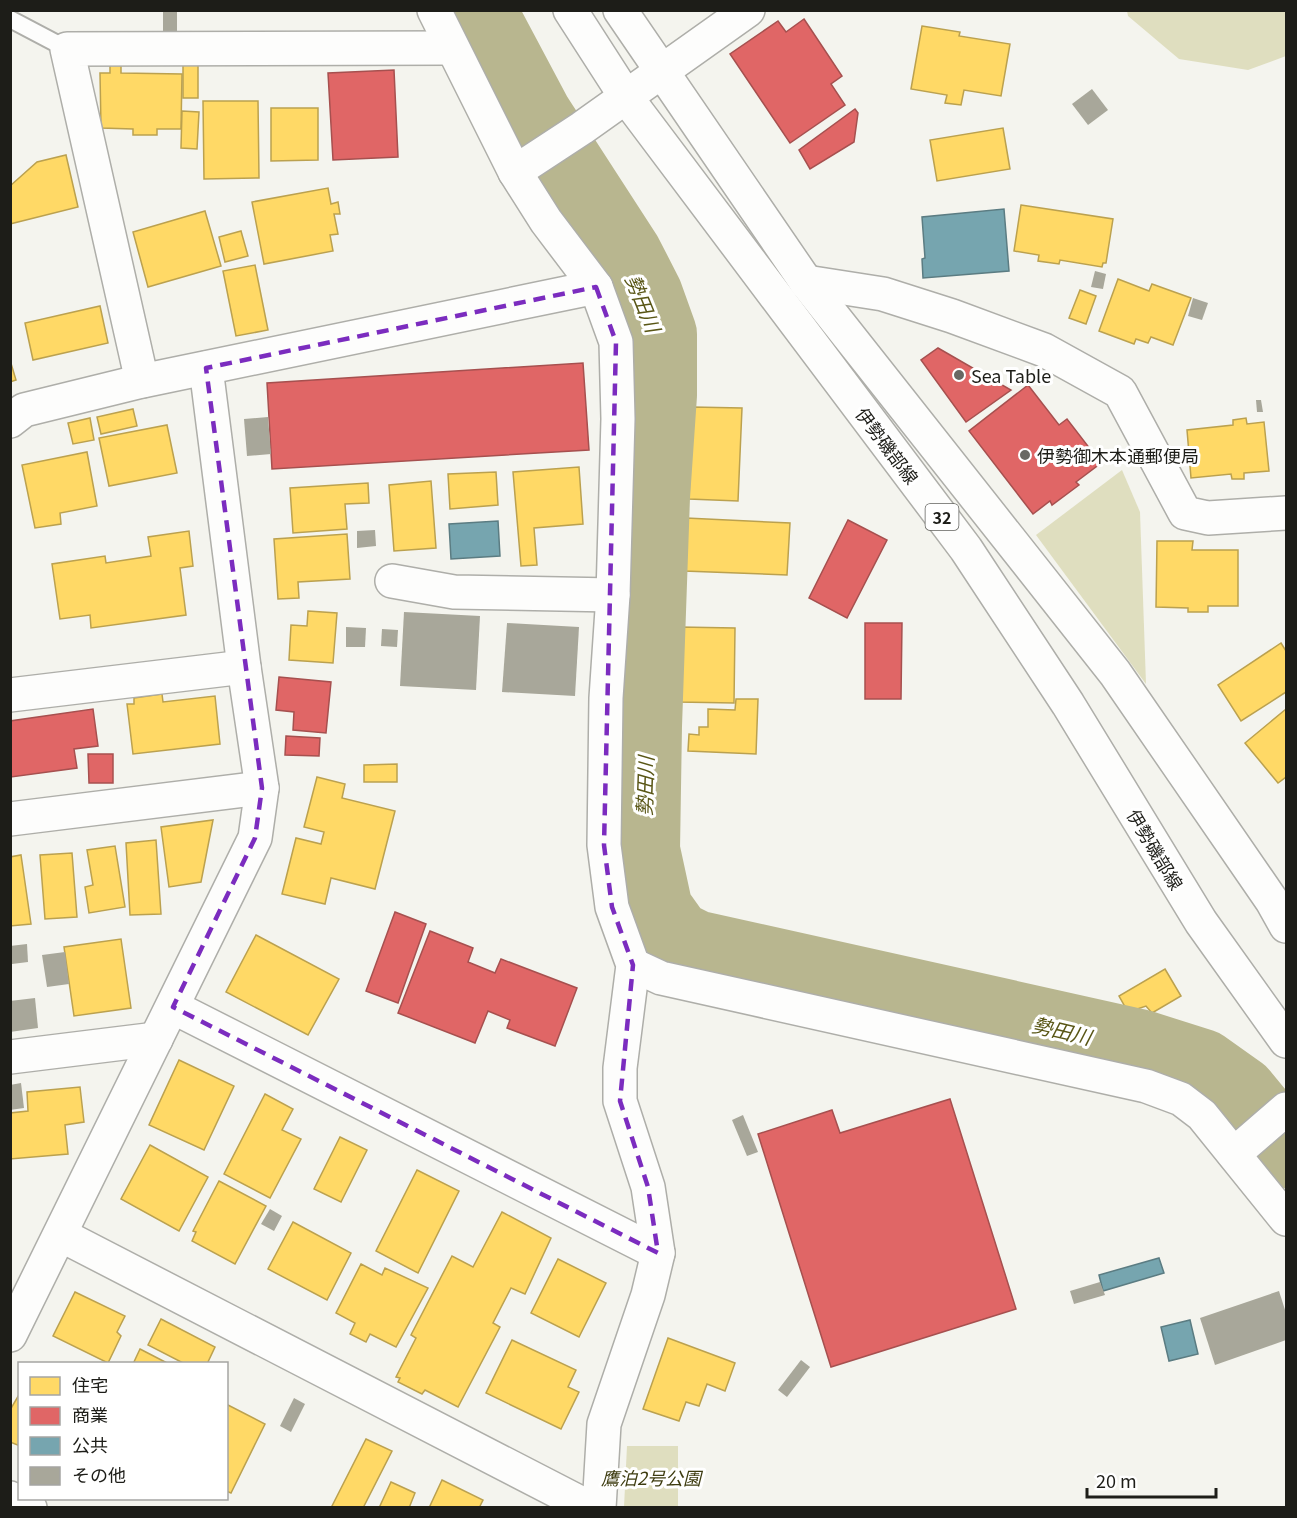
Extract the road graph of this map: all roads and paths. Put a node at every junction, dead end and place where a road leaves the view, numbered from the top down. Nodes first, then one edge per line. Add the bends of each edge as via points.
1 (434, 10) edge
2 (570, 10) edge
3 (620, 10) edge
4 (748, 10) edge
5 (10, 19) edge
6 (452, 48) junction
7 (67, 49) junction
8 (660, 71) junction
9 (626, 97) junction
10 (520, 169) junction
11 (806, 282) junction
12 (596, 287) junction
13 (206, 368) junction
14 (142, 381) junction
15 (10, 421) edge
16 (1287, 513) edge
17 (392, 581) dead end
18 (613, 595) junction
19 (244, 667) junction
20 (10, 694) edge
21 (262, 788) junction
22 (10, 819) edge
23 (1282, 905) edge
24 (633, 965) junction
25 (173, 1007) junction
26 (156, 1039) junction
27 (1287, 1041) edge
28 (10, 1057) edge
29 (1287, 1109) edge
30 (1239, 1149) junction
31 (1287, 1219) edge
32 (61, 1235) junction
33 (658, 1253) junction
34 (14, 1321) edge
35 (10, 1498) edge
36 (30, 1508) edge
37 (590, 1508) edge
38 (599, 1508) edge

1 - 6 street
2 - 9 street, 伊勢磯部線 / 32
3 - 8 street, 伊勢磯部線 / 32
4 - 8 street
5 - 7 lane
6 - 7 street
6 - 10 street
7 - 14 street
8 - 9 street
8 - 11 street, 伊勢磯部線 / 32
9 - 10 street
9 - 27 street, 伊勢磯部線 / 32 via 966,549 1068,704 1201,922
10 - 12 street via 546,221
11 - 16 street via 883,294 952,316 1044,350 1120,392 1185,513 1208,518
11 - 23 street, 伊勢磯部線 / 32 via 1115,673
12 - 13 street
12 - 18 street via 616,342
13 - 14 street
13 - 19 street
14 - 15 street via 24,410
17 - 18 street via 453,592
18 - 24 street via 606,698 604,845 612,907
19 - 20 street
19 - 21 street
21 - 22 street
21 - 25 street via 255,838
24 - 30 street via 661,978 1146,1086 1181,1099
24 - 33 street via 620,1068 620,1101 648,1187
25 - 26 street
25 - 33 street
26 - 28 street
26 - 32 street
29 - 30 street
30 - 31 street
32 - 34 street
32 - 37 street
33 - 38 street via 648,1295 604,1424
35 - 36 street

